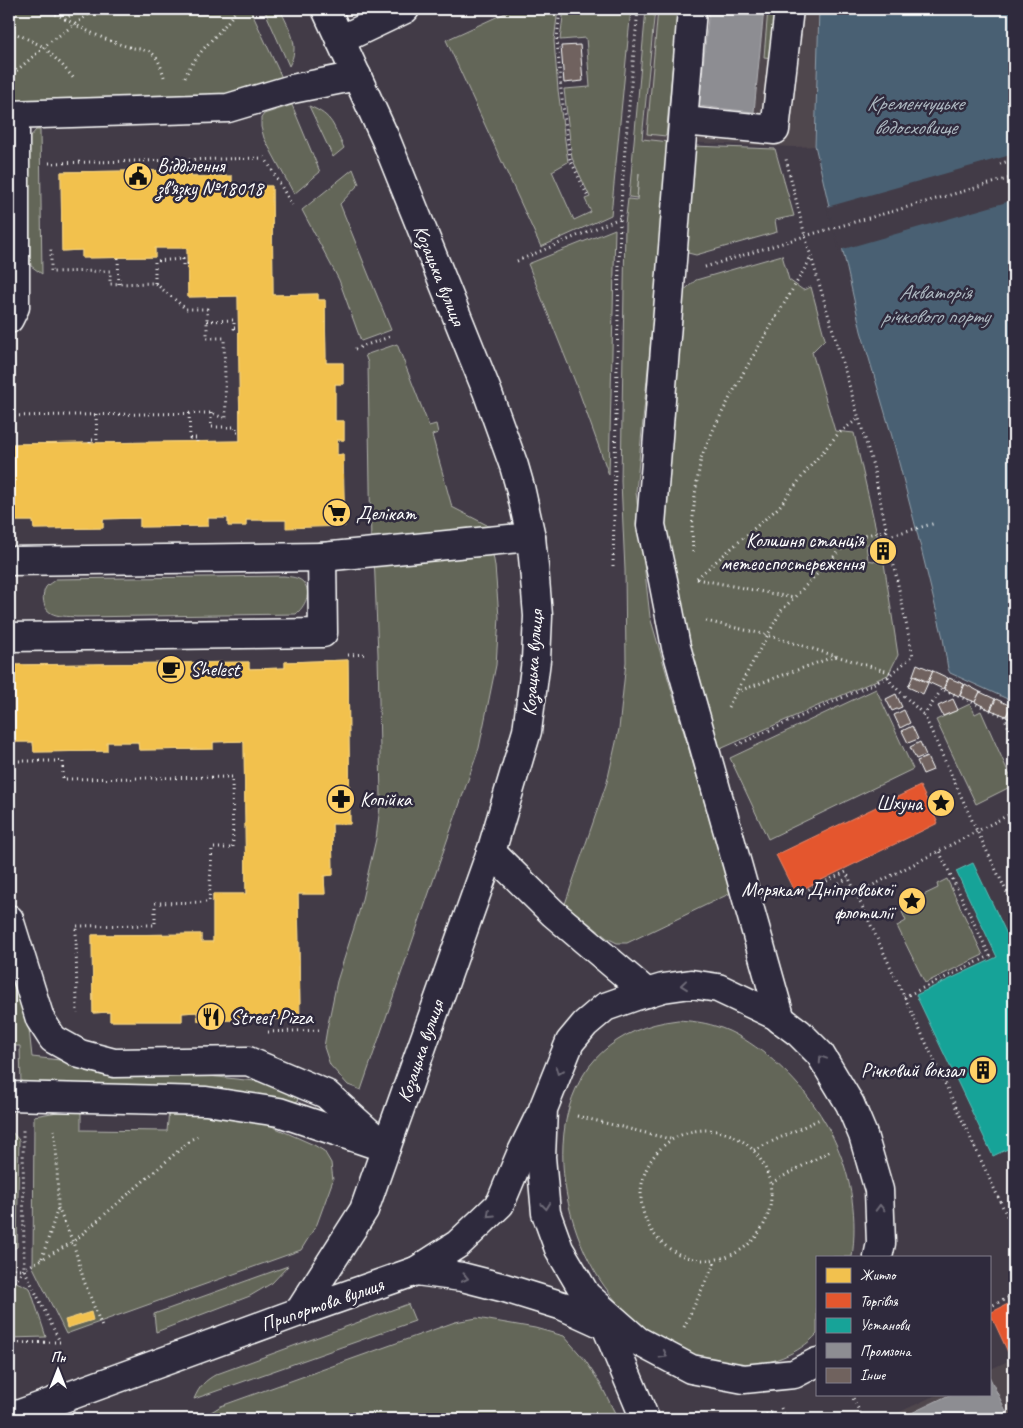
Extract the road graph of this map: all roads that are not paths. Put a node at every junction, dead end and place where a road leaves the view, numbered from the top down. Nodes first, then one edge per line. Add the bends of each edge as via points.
1 (326, 9) edge
2 (404, 9) edge
3 (692, 9) edge
4 (789, 9) edge
5 (340, 40) junction
6 (357, 76) junction
7 (12, 115) edge
8 (684, 120) junction
9 (9, 319) edge
10 (531, 538) junction
11 (322, 557) junction
12 (9, 561) edge
13 (9, 637) edge
14 (491, 852) junction
15 (9, 919) edge
16 (647, 992) junction
17 (781, 1020) junction
18 (23, 1096) edge
19 (556, 1112) junction
20 (386, 1148) junction
21 (878, 1256) edge
22 (416, 1271) junction
23 (299, 1312) junction
24 (606, 1326) junction
25 (638, 1341) junction
26 (816, 1363) edge
27 (9, 1418) edge
28 (645, 1419) edge

1 - 5 street, Козацька вулиця
2 - 5 street
3 - 8 street
4 - 8 street via 775,130
5 - 6 street, Козацька вулиця
6 - 7 street via 292,88 228,108
6 - 10 street, Козацька вулиця via 390,149 498,419 520,487
7 - 9 street via 15,308
8 - 17 street via 651,525 676,647
10 - 11 street
10 - 14 street, Козацька вулиця via 538,616 536,660 527,730
11 - 12 street
11 - 13 street via 323,633
14 - 16 street via 553,913
14 - 20 street, Козацька вулиця
15 - 20 street via 40,1019 54,1039 80,1054 114,1063 248,1061 326,1094
17 -> 16 street, Припортова вулиця via 718,988 691,984
16 -> 19 street, Припортова вулиця via 605,1007 570,1042
21 -> 17 street, Припортова вулиця via 881,1243 879,1190 863,1135 850,1104 820,1054
18 - 20 street via 206,1101 279,1112
19 -> 22 street via 521,1154 500,1204 458,1244
19 -> 25 street, Припортова вулиця via 541,1157 546,1213 559,1249 586,1295
20 - 23 street, Козацька вулиця via 364,1210
22 - 23 street, Припортова вулиця
22 -> 24 street, Припортова вулиця via 462,1277 505,1288 563,1306
23 - 27 street, Припортова вулиця
24 - 25 street, Припортова вулиця
24 - 28 street
25 -> 26 street, Припортова вулиця via 691,1370 744,1379 794,1374

